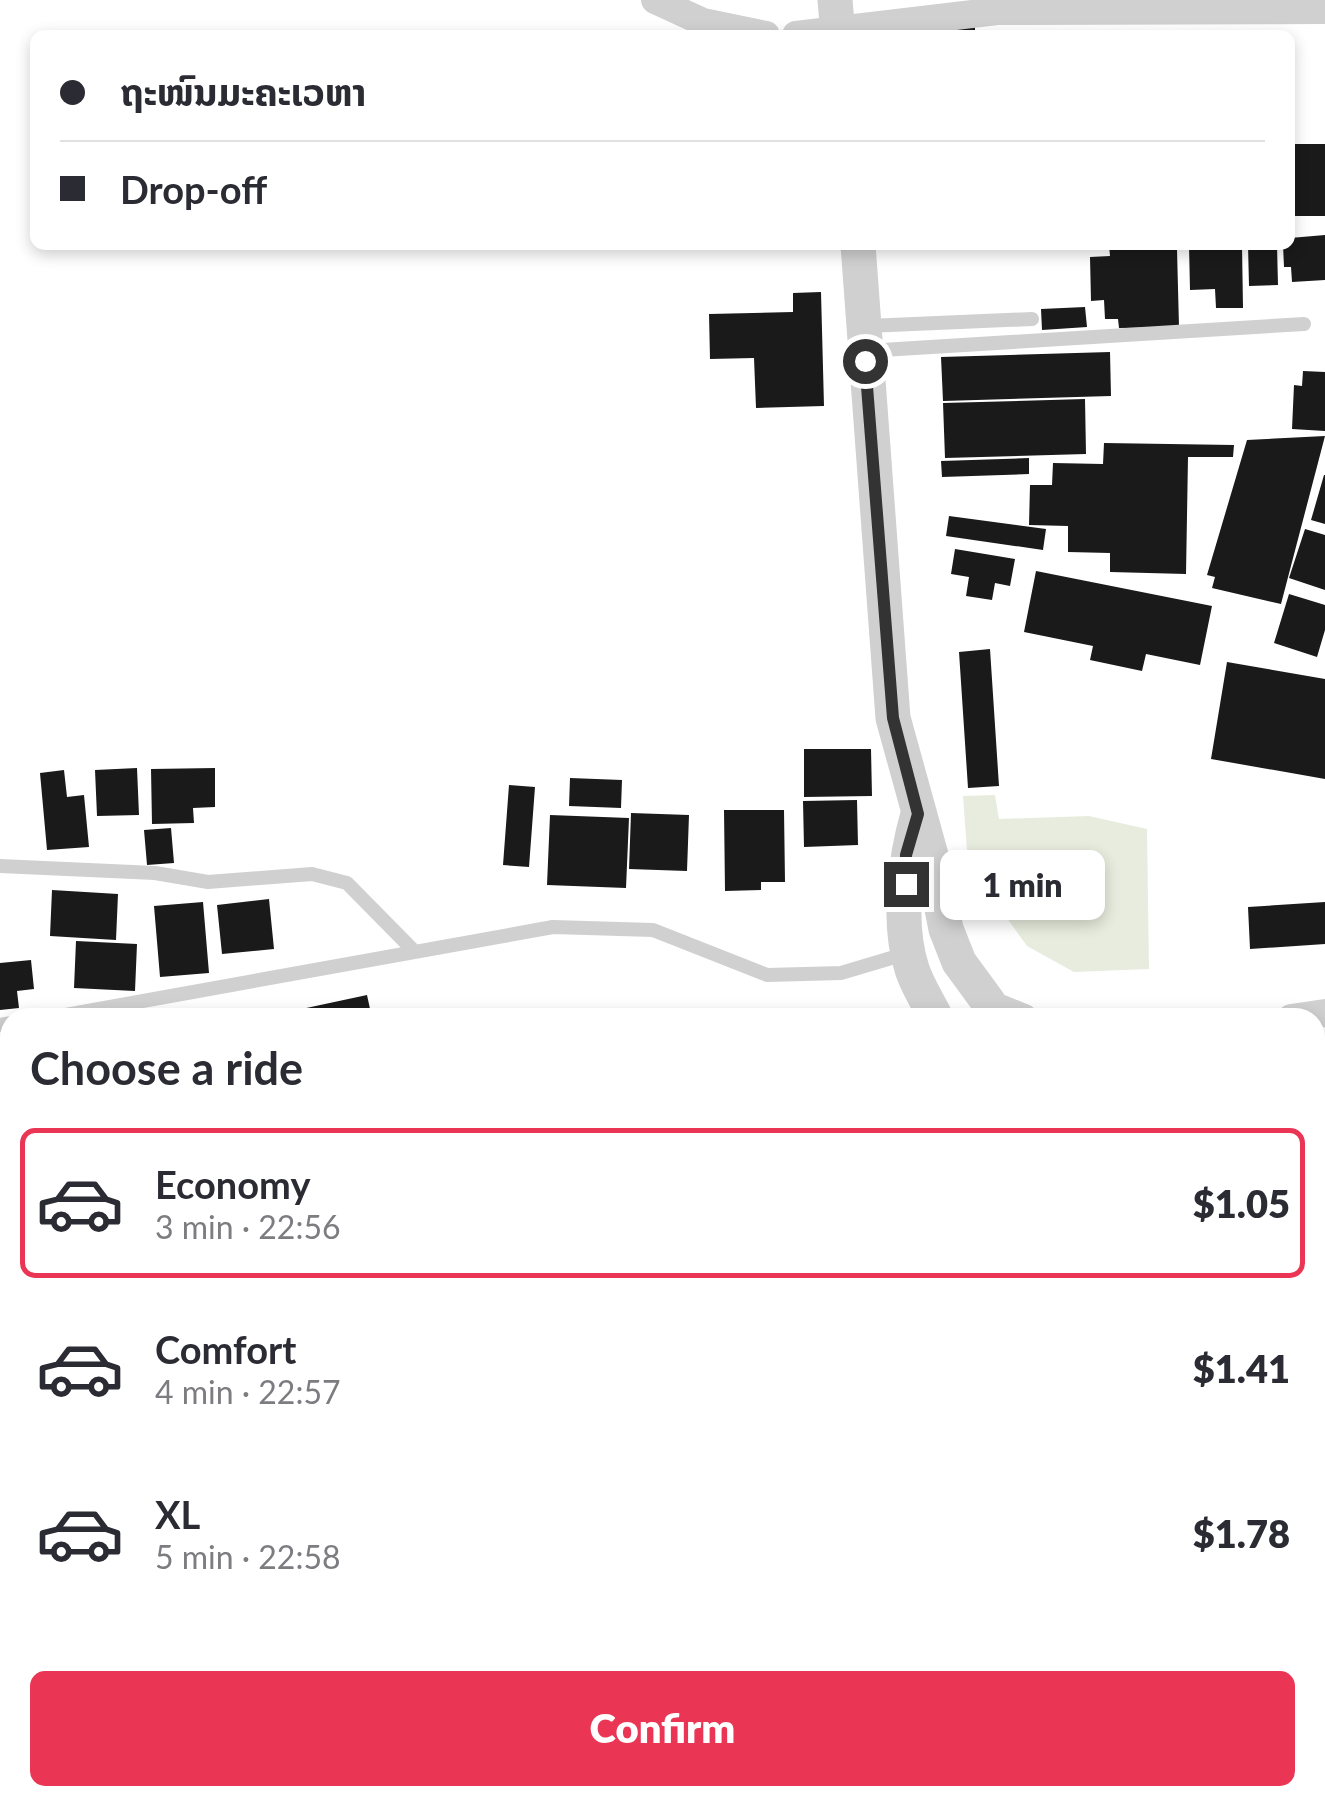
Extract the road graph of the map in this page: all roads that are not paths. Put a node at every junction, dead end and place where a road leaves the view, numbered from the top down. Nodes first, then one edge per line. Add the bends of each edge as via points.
1 (655, 0) edge
2 (1325, 10) edge
3 (837, 22) edge
4 (742, 30) edge
5 (812, 30) edge
6 (858, 250) edge
7 (1032, 319) dead end
8 (1304, 324) dead end
9 (866, 338) junction
10 (918, 814) junction
11 (0, 866) edge
12 (413, 950) junction
13 (908, 953) junction
14 (103, 1008) edge
15 (934, 1008) edge
16 (955, 1008) edge
17 (984, 1008) edge
18 (1003, 1008) edge

1 - 4 street via 703,22
2 - 3 street via 997,11
3 - 5 street
6 - 9 street
7 - 9 lane
8 - 9 lane
9 - 10 street via 893,718
10 - 13 street via 906,855
10 - 18 street via 959,962
11 - 12 lane via 208,882 312,874 347,883
12 - 13 lane via 552,927 653,930 767,976 841,973
12 - 14 lane
13 - 15 street
16 - 17 street

